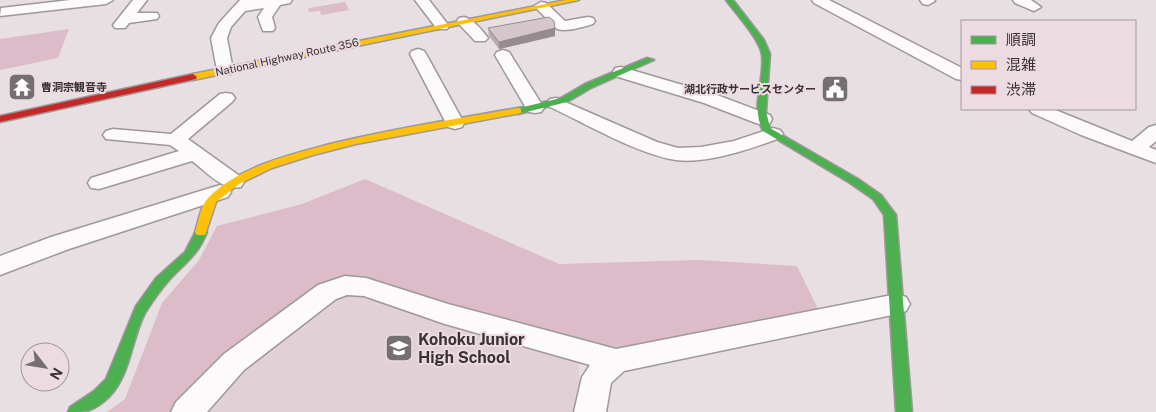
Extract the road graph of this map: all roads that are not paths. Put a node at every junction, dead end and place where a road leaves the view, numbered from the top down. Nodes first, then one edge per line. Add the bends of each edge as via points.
1 (106, 0) edge
2 (140, 0) edge
3 (422, 0) edge
4 (576, 0) edge
5 (729, 0) edge
6 (819, 0) edge
7 (1020, 0) edge
8 (280, 1) edge
9 (243, 4) edge
10 (541, 6) junction
11 (1034, 7) dead end
12 (2, 8) edge
13 (152, 16) dead end
14 (464, 21) junction
15 (588, 21) dead end
16 (442, 26) junction
17 (268, 28) dead end
18 (480, 38) dead end
19 (503, 55) dead end
20 (426, 60) dead end
21 (650, 60) dead end
22 (225, 70) junction
23 (621, 72) junction
24 (961, 74) edge
25 (226, 98) dead end
26 (556, 103) junction
27 (535, 108) junction
28 (1040, 110) edge
29 (0, 119) edge
30 (455, 123) junction
31 (768, 127) junction
32 (1156, 131) edge
33 (113, 135) dead end
34 (175, 140) junction
35 (1135, 149) junction
36 (195, 152) junction
37 (1156, 157) edge
38 (98, 183) dead end
39 (226, 187) junction
40 (0, 266) edge
41 (897, 304) junction
42 (616, 361) junction
43 (76, 412) edge
44 (187, 412) edge
45 (590, 412) edge
46 (904, 412) edge

1 - 12 street
2 - 13 street via 123,22
3 - 16 street
4 - 10 main road, National Highway Route 356
5 - 31 main road via 761,42 766,54 761,111
6 - 24 street
7 - 11 street
8 - 9 street
8 - 17 street via 265,17
9 - 22 street via 224,26 219,38
10 - 14 main road, National Highway Route 356
10 - 15 street via 562,26
14 - 16 main road, National Highway Route 356
14 - 18 street
16 - 22 main road, National Highway Route 356
19 - 27 street
20 - 30 street
21 - 23 main road
22 - 29 main road, National Highway Route 356
23 - 26 main road
23 - 31 street via 730,105
25 - 34 street
26 - 27 main road
26 - 31 street via 650,146 677,154 738,146
27 - 30 main road
28 - 35 street
30 - 39 main road via 367,139 282,160
31 - 41 main road via 877,197 890,214
32 - 35 street
33 - 34 street
34 - 36 street
35 - 37 street
36 - 38 street
36 - 39 street
39 - 40 street
39 - 43 main road via 211,201 197,246 162,280 137,317 122,362 110,384 95,400
41 - 42 street
41 - 46 main road
42 - 44 street via 445,314 366,287 345,285 327,292 234,362
42 - 45 street via 597,377

